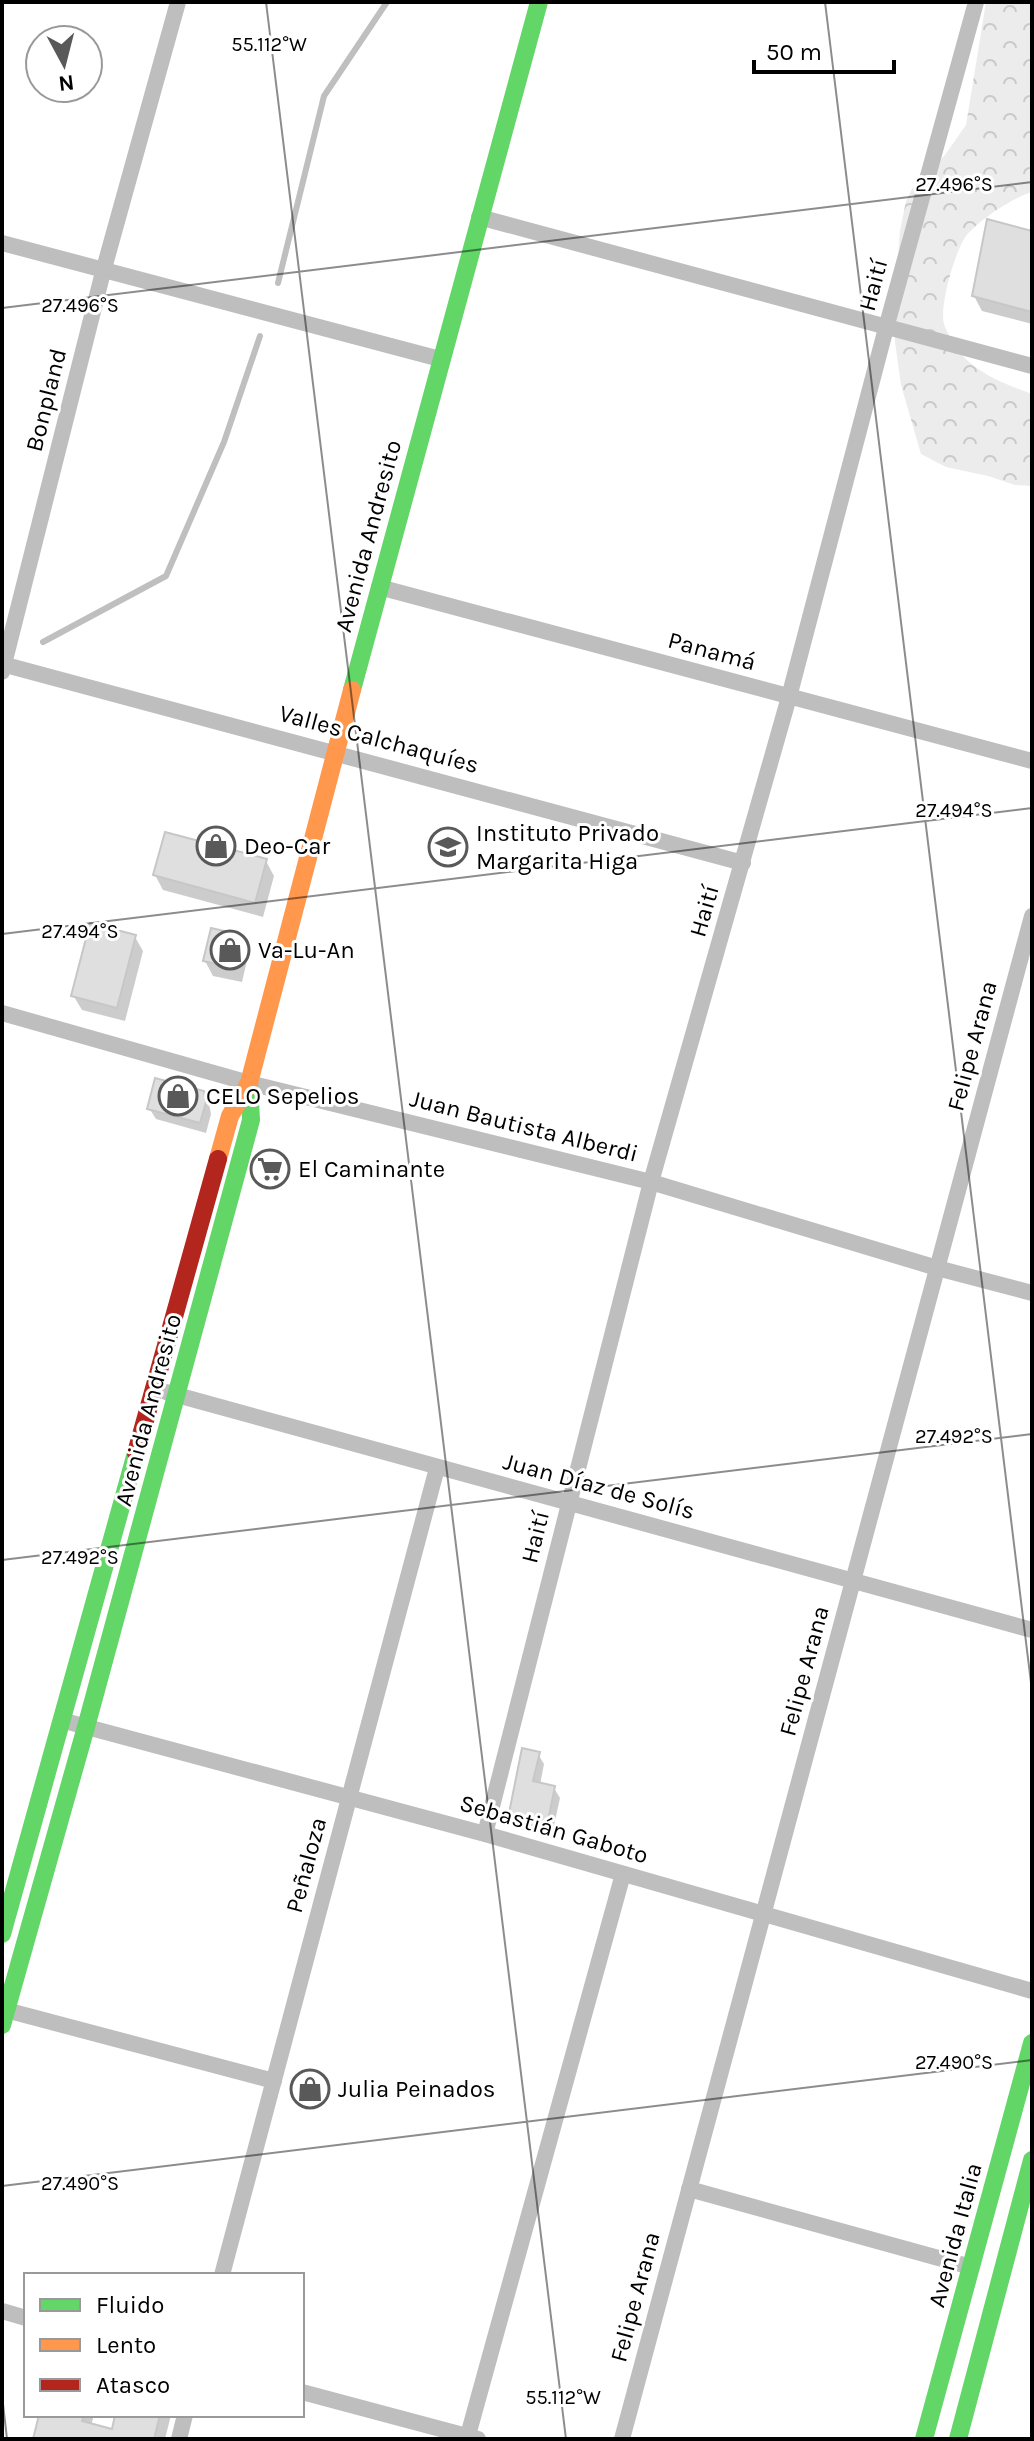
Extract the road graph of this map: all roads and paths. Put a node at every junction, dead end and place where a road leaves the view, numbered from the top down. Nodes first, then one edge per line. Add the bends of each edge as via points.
1 (178, 2) edge
2 (539, 2) edge
3 (976, 2) edge
4 (479, 217) junction
5 (2, 243) edge
6 (103, 272) junction
7 (886, 328) junction
8 (440, 359) junction
9 (1032, 366) edge
10 (379, 587) junction
11 (3, 667) edge
12 (789, 697) junction
13 (337, 753) junction
14 (1032, 761) edge
15 (743, 863) junction
16 (1032, 916) edge
17 (2, 1013) edge
18 (249, 1083) junction
19 (651, 1182) junction
20 (937, 1268) junction
21 (1032, 1293) edge
22 (154, 1388) junction
23 (177, 1395) junction
24 (437, 1468) junction
25 (568, 1502) junction
26 (854, 1579) junction
27 (1032, 1630) edge
28 (61, 1720) junction
29 (86, 1727) junction
30 (349, 1798) junction
31 (485, 1834) junction
32 (623, 1874) junction
33 (6, 1901) edge
34 (34, 1909) junction
35 (764, 1913) junction
36 (2, 1934) edge
37 (1032, 1991) edge
38 (3, 2015) edge
39 (1032, 2043) edge
40 (274, 2081) junction
41 (1032, 2160) edge
42 (689, 2189) junction
43 (971, 2267) junction
44 (223, 2273) edge
45 (2, 2311) edge
46 (24, 2317) edge
47 (304, 2393) edge
48 (184, 2417) edge
49 (471, 2438) edge
50 (179, 2439) edge
51 (622, 2439) edge
52 (924, 2439) edge
53 (958, 2439) edge

1 - 6 street, Bonpland
2 - 4 main road, Avenida Andresito
3 - 7 street, Haití
4 - 7 street
4 - 8 main road, Avenida Andresito
5 - 6 street
6 - 8 street
6 - 11 street, Bonpland
7 - 9 street
7 - 12 street, Haití
8 - 10 main road, Avenida Andresito
10 - 12 street, Panamá
10 - 13 main road, Avenida Andresito
11 - 13 street, Valles Calchaquíes
12 - 14 street, Panamá
12 - 15 street, Haití
13 - 15 street, Valles Calchaquíes
13 - 18 main road, Avenida Andresito
15 - 19 street, Haití
16 - 20 street, Felipe Arana
17 - 18 street, Juan Bautista Alberdi
18 - 19 street, Juan Bautista Alberdi
18 - 22 main road, Avenida Andresito via 230,1116
18 - 23 main road, Avenida Andresito via 251,1120
19 - 20 street, Juan Bautista Alberdi
19 - 25 street, Haití
20 - 21 street, Juan Bautista Alberdi
20 - 26 street, Felipe Arana
22 - 23 street, Juan Díaz de Solís
22 - 28 main road, Avenida Andresito
23 - 24 street, Juan Díaz de Solís
23 - 29 main road, Avenida Andresito
24 - 25 street, Juan Díaz de Solís
24 - 30 street, Peñaloza
25 - 26 street, Juan Díaz de Solís
25 - 31 street, Haití
26 - 27 street, Juan Díaz de Solís
26 - 35 street, Felipe Arana
28 - 29 street, Sebastián Gaboto
28 - 33 main road, Avenida Andresito
29 - 30 street, Sebastián Gaboto
29 - 34 main road, Avenida Andresito
30 - 31 street, Sebastián Gaboto
30 - 40 street, Peñaloza
31 - 32 street, Sebastián Gaboto
32 - 35 street, Sebastián Gaboto
32 - 49 street
33 - 34 street
33 - 36 main road, Avenida Andresito
34 - 38 main road, Avenida Andresito
35 - 37 street, Sebastián Gaboto
35 - 42 street, Felipe Arana
38 - 40 street
39 - 43 main road, Avenida Italia
40 - 44 street, Peñaloza
41 - 53 main road
42 - 43 street
42 - 51 street, Felipe Arana
43 - 52 main road, Avenida Italia
45 - 46 street
47 - 49 street
48 - 50 street

